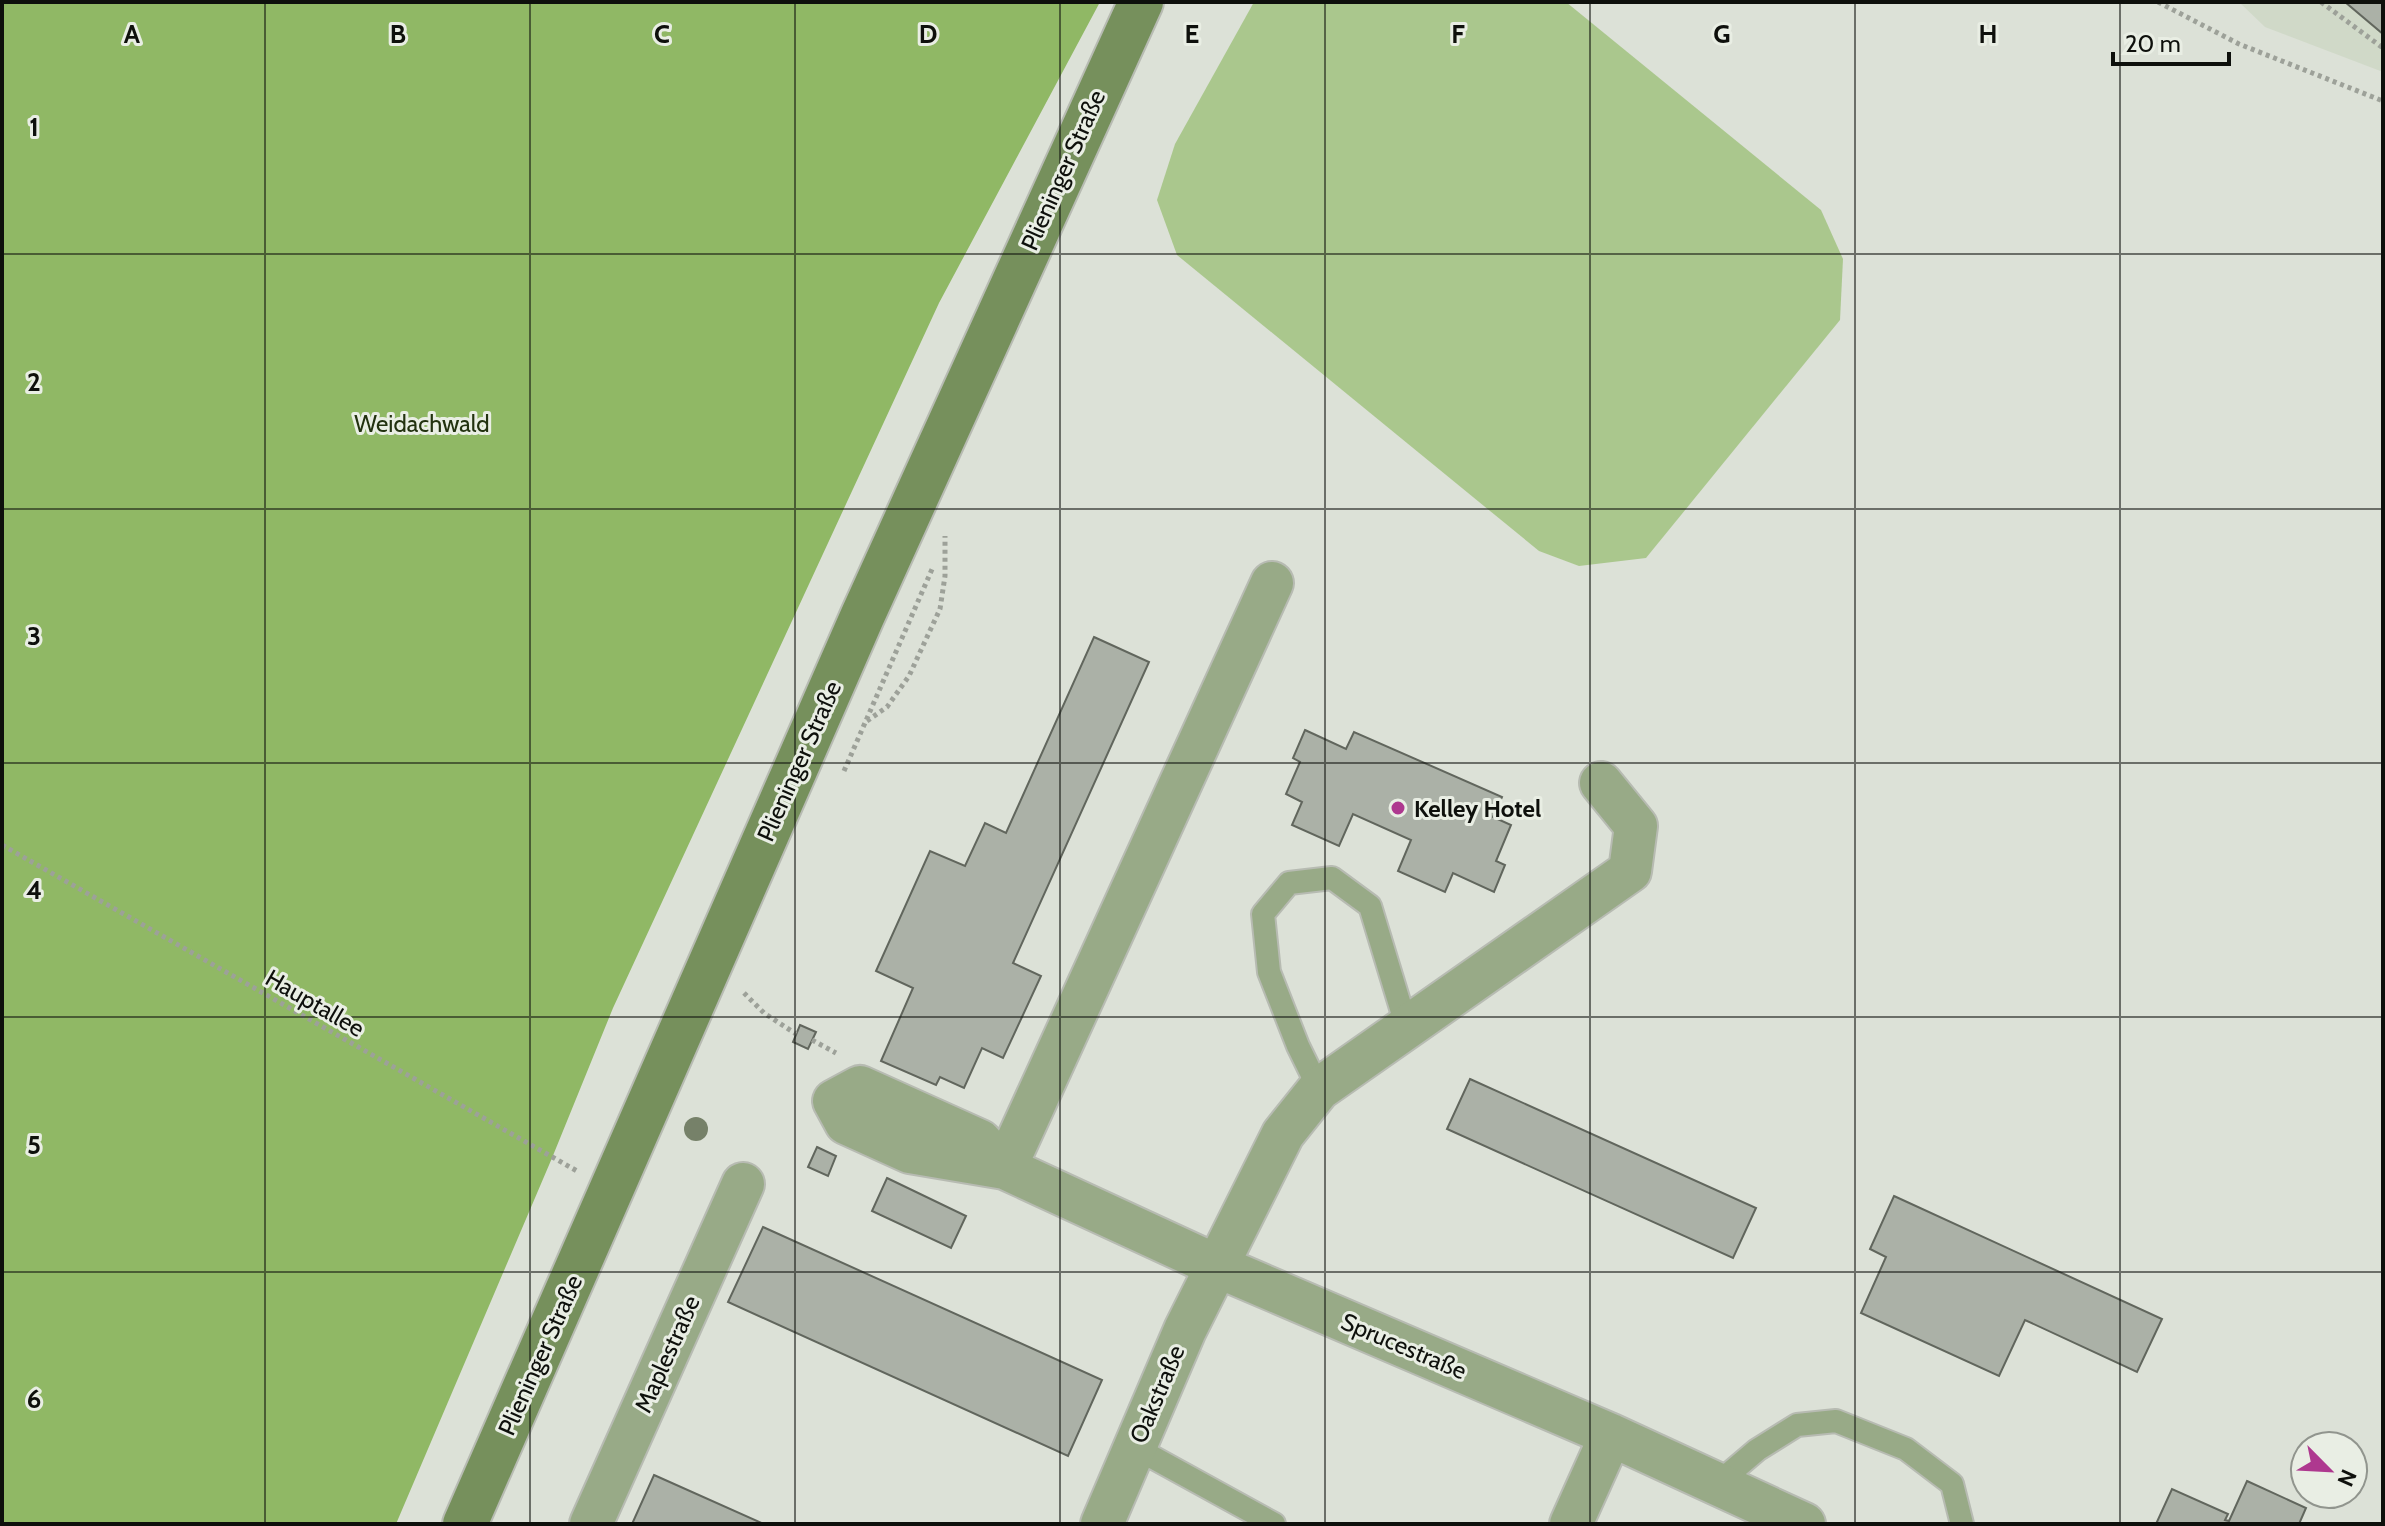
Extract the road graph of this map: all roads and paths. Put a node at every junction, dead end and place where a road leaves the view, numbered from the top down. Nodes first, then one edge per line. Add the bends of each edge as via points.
1 (1141, 2) edge
2 (2158, 2) edge
3 (2321, 2) edge
4 (2383, 48) edge
5 (2383, 101) edge
6 (945, 526) dead end
7 (1272, 583) dead end
8 (866, 721) dead end
9 (1601, 783) dead end
10 (2, 845) edge
11 (744, 993) dead end
12 (1407, 1028) junction
13 (796, 1034) dead end
14 (1319, 1089) junction
15 (743, 1184) dead end
16 (612, 1189) junction
17 (1217, 1266) junction
18 (1611, 1435) junction
19 (1134, 1447) junction
20 (1717, 1484) junction
21 (465, 1524) edge
22 (591, 1524) edge
23 (1102, 1524) edge
24 (1274, 1524) edge
25 (1571, 1524) edge
26 (1804, 1524) edge
27 (1962, 1524) edge

1 - 16 main road, Plieninger Straße via 862,617
2 - 5 path via 2239,44
3 - 4 path
6 - 8 path via 940,609 909,676 887,707
7 - 17 street, Sprucestraße via 1005,1168
9 - 12 street, Oakstraße via 1636,826 1630,871
10 - 16 path, Hauptallee
11 - 13 path
12 - 14 street, Oakstraße
12 - 14 lane via 1370,906 1332,878 1289,883 1263,914 1269,972
14 - 17 street, Oakstraße via 1283,1134
15 - 22 street, Maplestraße
16 - 21 main road, Plieninger Straße
17 - 18 street, Sprucestraße
17 - 19 street, Oakstraße
18 - 20 street, Sprucestraße
18 - 25 street
19 - 23 street, Oakstraße
19 - 24 lane
20 - 26 street, Sprucestraße
20 - 27 lane via 1797,1425 1836,1421 1906,1449 1952,1484

